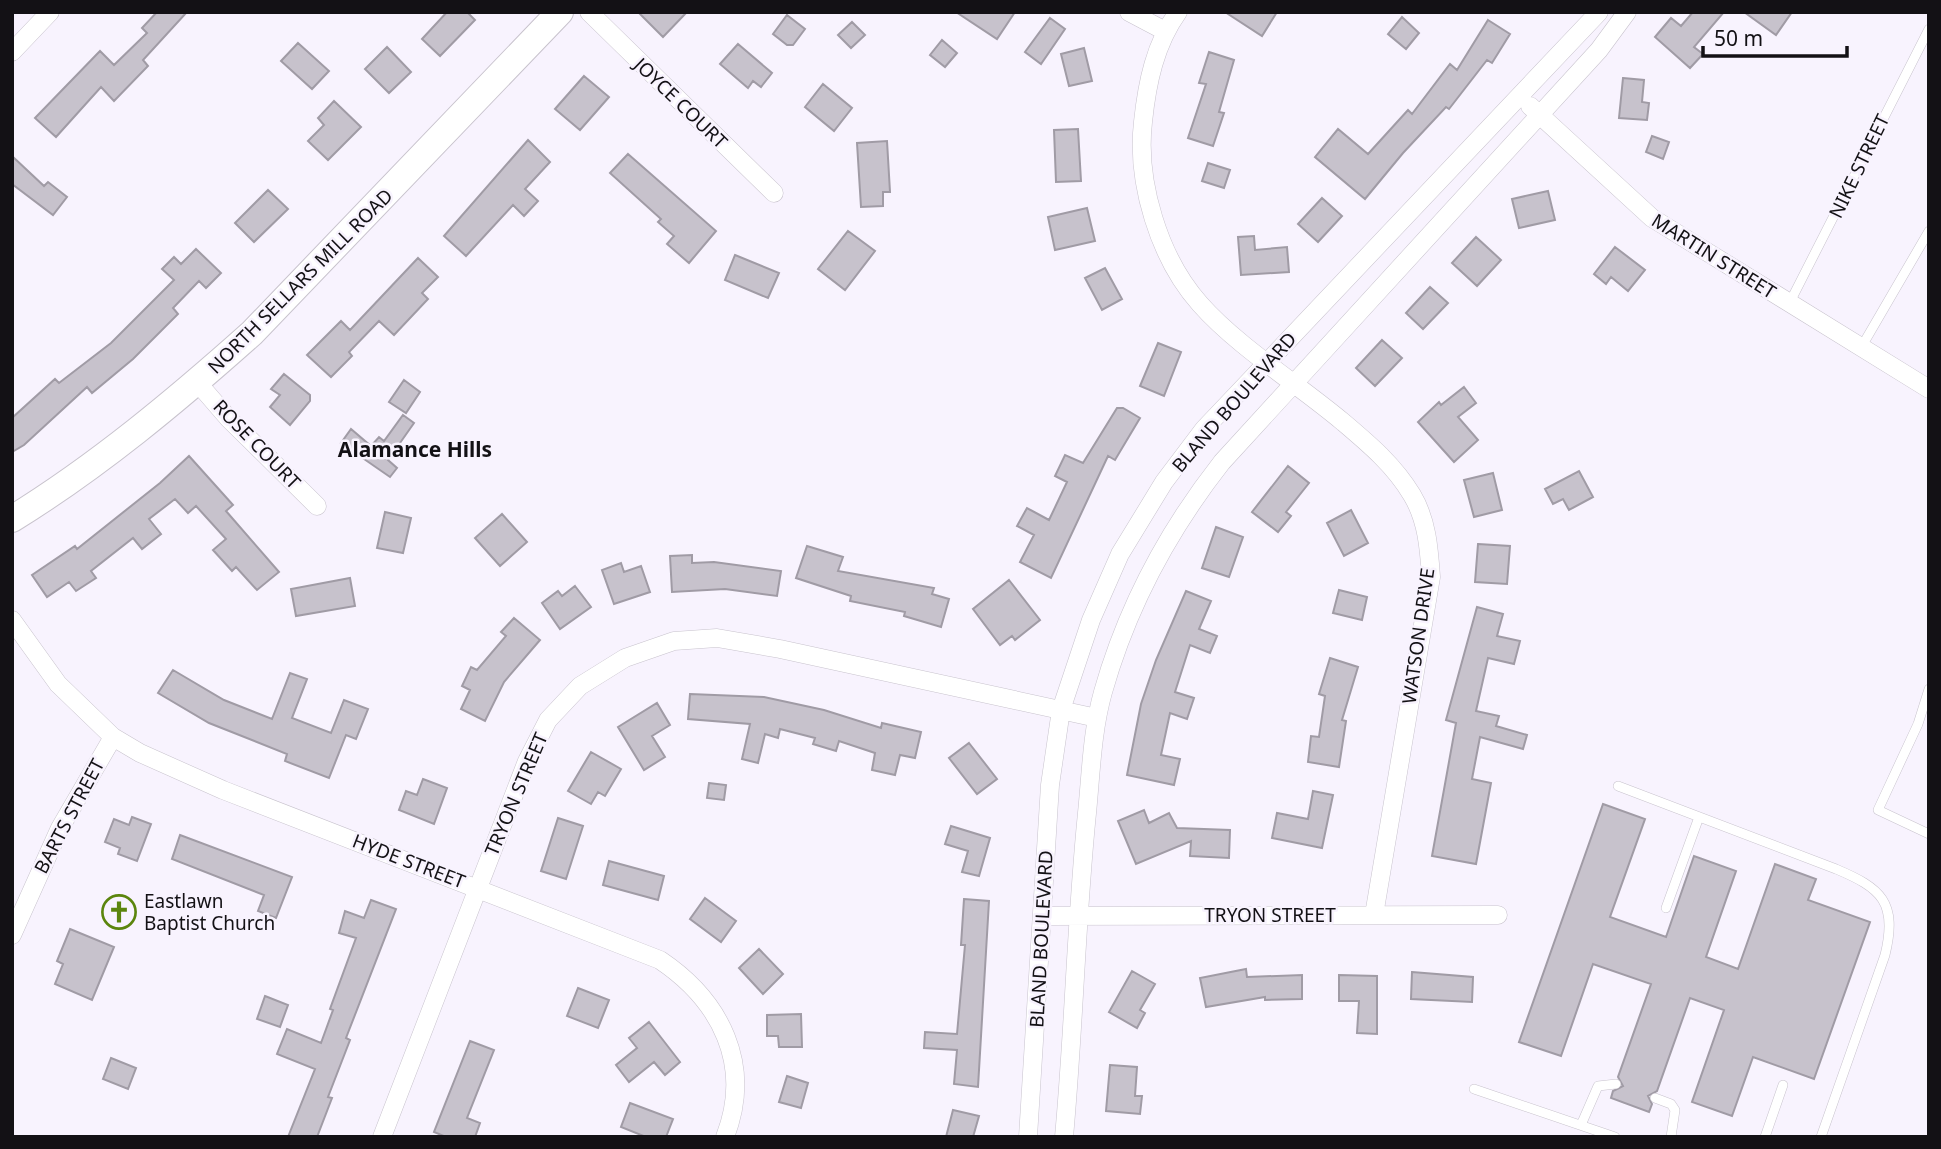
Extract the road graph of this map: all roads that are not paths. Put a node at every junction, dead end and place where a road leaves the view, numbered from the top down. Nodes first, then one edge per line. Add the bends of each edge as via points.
1 (50, 12) edge
2 (560, 12) edge
3 (589, 12) edge
4 (1129, 12) edge
5 (1178, 12) edge
6 (1599, 12) edge
7 (1627, 12) edge
8 (1929, 29) edge
9 (1164, 31) junction
10 (12, 52) edge
11 (1519, 97) junction
12 (1539, 112) junction
13 (774, 193) dead end
14 (1929, 231) edge
15 (1790, 302) junction
16 (1862, 346) junction
17 (1267, 361) junction
18 (197, 382) junction
19 (1296, 383) junction
20 (1929, 389) edge
21 (317, 506) dead end
22 (12, 519) edge
23 (12, 620) edge
24 (1928, 695) edge
25 (1061, 710) junction
26 (1097, 718) junction
27 (113, 737) junction
28 (1618, 786) dead end
29 (1699, 817) junction
30 (1929, 834) edge
31 (478, 887) junction
32 (1667, 908) dead end
33 (1374, 915) junction
34 (1498, 915) dead end
35 (1043, 916) junction
36 (1077, 916) junction
37 (12, 935) edge
38 (1616, 1084) dead end
39 (1783, 1085) dead end
40 (1474, 1089) dead end
41 (1654, 1098) dead end
42 (1581, 1125) junction
43 (382, 1137) edge
44 (725, 1137) edge
45 (1028, 1137) edge
46 (1064, 1137) edge
47 (1615, 1137) edge
48 (1671, 1137) edge
49 (1765, 1137) edge
50 (1821, 1137) edge

1 - 10 street
2 - 18 street, NORTH SELLARS MILL ROAD via 251,333
3 - 13 street, JOYCE COURT
4 - 9 street
5 - 9 street, WATSON DRIVE
6 - 11 street, BLAND BOULEVARD
7 - 12 street, BLAND BOULEVARD via 1599,50
8 - 15 lane, NIKE STREET
9 - 17 street, WATSON DRIVE via 1147,85 1140,140 1155,223 1198,303
11 - 12 street, MARTIN STREET
11 - 17 street, BLAND BOULEVARD
12 - 15 street, MARTIN STREET via 1652,218
12 - 19 street, BLAND BOULEVARD
14 - 16 lane
15 - 16 street, MARTIN STREET
16 - 20 street, MARTIN STREET
17 - 19 street, WATSON DRIVE
17 - 25 street, BLAND BOULEVARD via 1204,429 1139,520 1091,620
18 - 21 street, ROSE COURT
18 - 22 street, NORTH SELLARS MILL ROAD
19 - 26 street, BLAND BOULEVARD via 1222,462 1164,545 1121,636
19 - 33 street, WATSON DRIVE via 1396,471 1413,497 1429,546 1431,576
23 - 27 street, HYDE STREET via 58,684
24 - 30 lane via 1878,810
25 - 26 street, TRYON STREET
25 - 31 street, TRYON STREET via 780,649 717,638 674,641 625,658 580,686 548,720 527,761
25 - 35 street, BLAND BOULEVARD via 1050,785
26 - 36 street, BLAND BOULEVARD
27 - 31 street, HYDE STREET via 181,773
27 - 37 street, BARTS STREET via 60,828
28 - 29 lane
29 - 32 lane
29 - 50 lane via 1862,880 1877,890 1887,906 1885,955
31 - 43 street, TRYON STREET
31 - 44 street, HYDE STREET via 660,960 691,983 715,1014 730,1049 735,1100
33 - 34 street, TRYON STREET
33 - 36 street, TRYON STREET
35 - 36 street, TRYON STREET
35 - 45 street, BLAND BOULEVARD
36 - 46 street, BLAND BOULEVARD
38 - 42 lane via 1598,1086
39 - 49 lane
40 - 42 lane
41 - 48 lane via 1675,1110
42 - 47 lane

